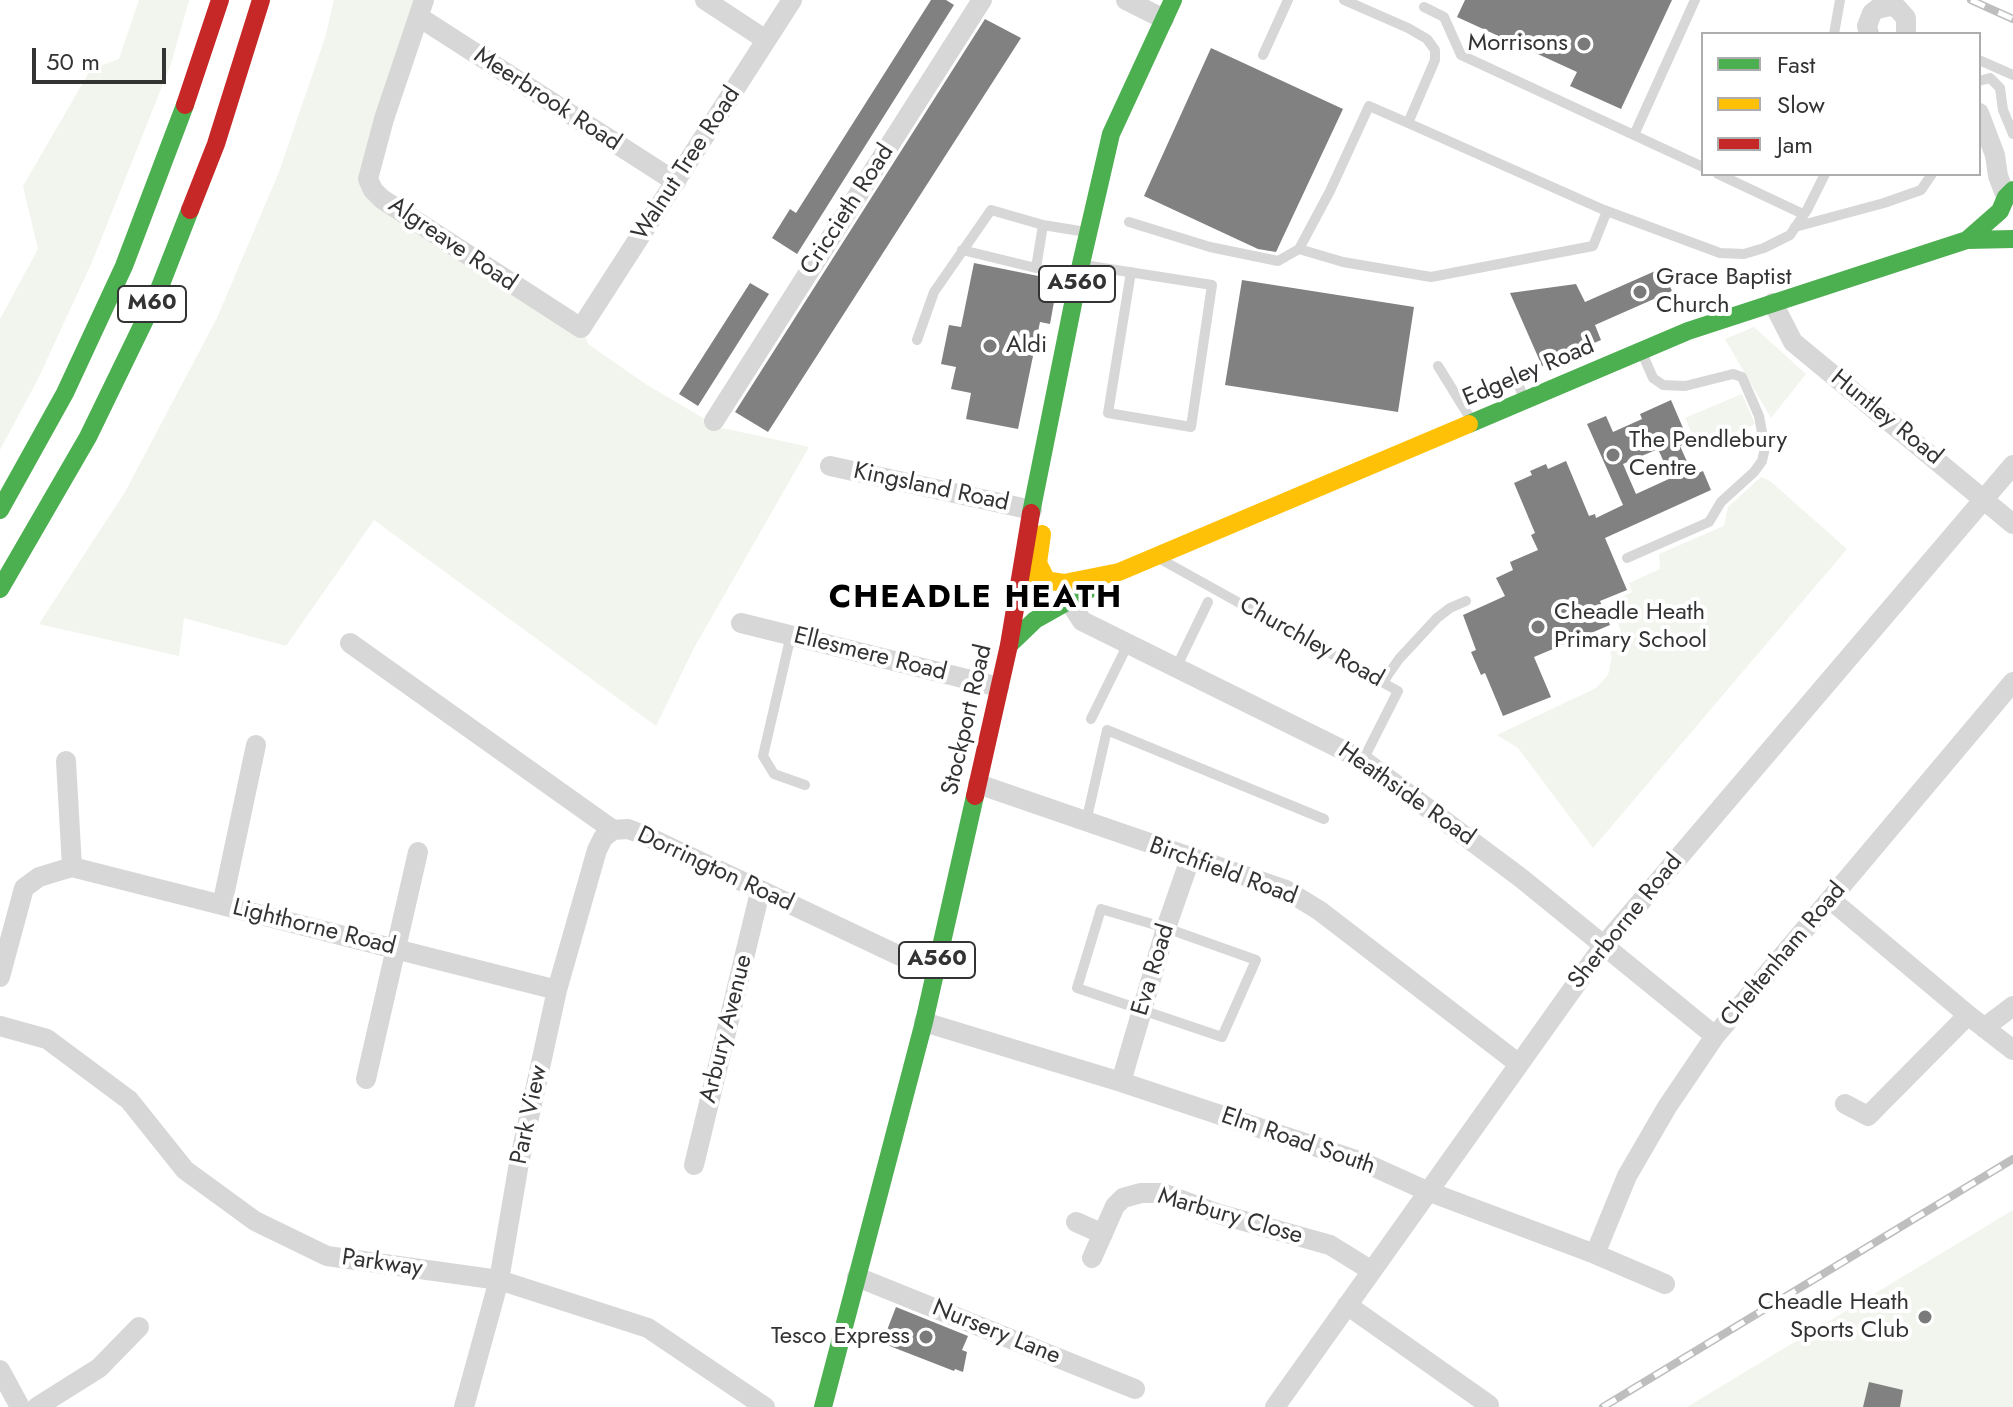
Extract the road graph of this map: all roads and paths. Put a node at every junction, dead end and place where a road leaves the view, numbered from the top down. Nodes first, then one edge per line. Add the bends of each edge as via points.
1 (220, 0) edge
2 (261, 0) edge
3 (705, 0) edge
4 (792, 0) edge
5 (982, 0) edge
6 (1126, 0) edge
7 (1288, 0) edge
8 (1345, 0) edge
9 (1695, 0) edge
10 (1840, 0) edge
11 (1424, 7) dead end
12 (422, 8) edge
13 (1169, 9) edge
14 (1913, 31) edge
15 (1834, 32) edge
16 (1868, 32) edge
17 (766, 40) junction
18 (1263, 55) dead end
19 (1981, 61) edge
20 (2013, 75) edge
21 (1981, 80) edge
22 (1981, 120) edge
23 (1408, 123) junction
24 (2013, 134) edge
25 (1634, 135) junction
26 (1987, 141) edge
27 (1701, 166) edge
28 (2013, 168) edge
29 (1722, 176) edge
30 (1824, 176) edge
31 (1931, 176) edge
32 (676, 182) junction
33 (2006, 199) edge
34 (1607, 211) junction
35 (1803, 214) junction
36 (1129, 222) dead end
37 (1043, 225) junction
38 (1795, 227) junction
39 (1088, 233) junction
40 (2013, 239) edge
41 (1967, 240) junction
42 (1299, 249) junction
43 (962, 250) junction
44 (1081, 264) junction
45 (1131, 272) junction
46 (1773, 303) junction
47 (581, 328) joint
48 (917, 340) dead end
49 (1642, 351) junction
50 (1438, 366) dead end
51 (1517, 381) dead end
52 (1525, 401) junction
53 (714, 421) dead end
54 (1473, 423) junction
55 (2013, 465) edge
56 (830, 466) dead end
57 (1985, 499) junction
58 (0, 510) edge
59 (1032, 510) junction
60 (2013, 524) edge
61 (1157, 557) junction
62 (1627, 558) dead end
63 (1119, 572) junction
64 (1047, 581) junction
65 (1019, 587) junction
66 (0, 589) edge
67 (1466, 601) dead end
68 (1067, 602) junction
69 (1208, 602) dead end
70 (741, 623) dead end
71 (791, 635) junction
72 (350, 643) dead end
73 (1128, 644) junction
74 (1009, 645) junction
75 (1176, 668) junction
76 (1383, 682) junction
77 (2013, 682) edge
78 (999, 687) junction
79 (1091, 719) dead end
80 (256, 745) dead end
81 (1363, 760) junction
82 (66, 761) dead end
83 (978, 784) junction
84 (805, 785) dead end
85 (1324, 819) dead end
86 (1086, 822) junction
87 (613, 830) junction
88 (418, 852) dead end
89 (1190, 859) junction
90 (72, 867) junction
91 (760, 892) junction
92 (1831, 900) junction
93 (222, 905) junction
94 (1166, 928) junction
95 (1604, 945) junction
96 (395, 949) junction
97 (934, 972) junction
98 (0, 977) edge
99 (557, 990) junction
100 (2013, 1006) edge
101 (1142, 1008) junction
102 (1976, 1021) junction
103 (924, 1022) junction
104 (0, 1026) edge
105 (1715, 1036) junction
106 (2013, 1050) edge
107 (1519, 1064) junction
108 (366, 1079) dead end
109 (1121, 1082) junction
110 (1845, 1104) dead end
111 (694, 1165) dead end
112 (1427, 1191) junction
113 (1076, 1222) dead end
114 (1103, 1234) junction
115 (1595, 1254) junction
116 (1092, 1258) dead end
117 (1372, 1271) junction
118 (857, 1277) junction
119 (499, 1280) junction
120 (1665, 1284) dead end
121 (1347, 1305) junction
122 (139, 1327) dead end
123 (0, 1370) edge
124 (1135, 1389) dead end
125 (1489, 1405) edge
126 (20, 1407) edge
127 (37, 1407) edge
128 (464, 1407) edge
129 (765, 1407) edge
130 (823, 1407) edge
131 (1275, 1407) edge

1 - 58 main road, M60 via 124,266 65,393
2 - 66 main road, M60 via 216,144 156,297 88,437
3 - 17 street
4 - 17 street, Walnut Tree Road
5 - 53 street, Criccieth Road
6 - 13 street
7 - 18 lane
8 - 23 lane via 1408,28 1435,50
9 - 25 lane
10 - 15 lane
11 - 25 lane via 1444,17 1461,55
12 - 32 street, Meerbrook Road
12 - 47 street, Algreave Road via 369,169 373,190
13 - 39 main road, Stockport Road / A560 via 1111,134
14 - 16 street via 1902,12 1884,6 1869,19
17 - 32 street, Walnut Tree Road
19 - 20 lane
21 - 24 lane via 1990,78 2000,88
22 - 26 street
23 - 34 lane
23 - 42 lane via 1369,106
25 - 27 lane
26 - 28 street
26 - 33 street
29 - 35 lane
30 - 35 lane
31 - 38 lane via 1921,190
32 - 47 street, Walnut Tree Road
33 - 40 main road, Edgeley Road via 2002,224
33 - 41 main road, Edgeley Road
34 - 38 lane via 1720,253 1764,248
34 - 42 lane via 1593,246 1431,277
35 - 38 lane
36 - 42 lane via 1278,261
37 - 39 lane
37 - 43 lane via 991,210
37 - 43 lane via 1036,268
39 - 44 main road, Stockport Road / A560
40 - 41 main road, Edgeley Road
41 - 46 main road, Edgeley Road
43 - 48 lane via 934,292
44 - 45 lane
44 - 59 main road, Stockport Road / A560
45 - 45 lane via 1212,285 1191,427 1108,413
46 - 49 main road, Edgeley Road
46 - 57 street, Huntley Road via 1793,342
49 - 52 main road, Edgeley Road
49 - 62 lane via 1653,378 1663,385 1742,377 1759,416 1765,448 1754,472 1721,502 1709,522
50 - 54 lane
51 - 52 lane
52 - 54 main road, Edgeley Road
54 - 61 main road, Edgeley Road
55 - 57 street, Sherborne Road
56 - 59 street, Kingsland Road
57 - 60 street, Huntley Road
57 - 95 street, Sherborne Road
59 - 64 main road, A560 via 1043,525 1038,563
59 - 65 main road, Stockport Road / A560
61 - 63 main road, Edgeley Road
61 - 76 lane, Churchley Road
63 - 64 main road, Edgeley Road via 1064,583
63 - 68 main road, Edgeley Road
64 - 65 main road, Edgeley Road via 1030,576
65 - 68 main road
65 - 74 main road, Stockport Road / A560
67 - 76 lane via 1437,618
68 - 73 street, Heathside Road via 1082,621
68 - 74 main road, Edgeley Road via 1035,620
69 - 75 lane
70 - 71 street, Ellesmere Road
71 - 78 street, Ellesmere Road
71 - 84 lane via 763,756 774,774
72 - 87 street, Dorrington Road
73 - 75 street, Heathside Road
73 - 79 lane
74 - 78 main road, Stockport Road / A560
75 - 81 street, Heathside Road
76 - 81 lane, Churchley Road via 1398,691
77 - 92 street, Cheltenham Road
78 - 83 main road, Stockport Road / A560
80 - 93 street
81 - 95 street, Heathside Road
82 - 90 street
83 - 86 street, Birchfield Road
83 - 97 main road, Stockport Road / A560
85 - 86 lane via 1107,730
86 - 89 street, Birchfield Road
87 - 91 street, Dorrington Road via 644,835
87 - 99 street, Park View via 597,850
88 - 96 street
89 - 94 street, Eva Road
89 - 107 street, Birchfield Road via 1286,890 1320,911
90 - 93 street, Lighthorne Road
90 - 98 street via 39,877 24,888
91 - 97 street, Dorrington Road
91 - 111 street, Arbury Avenue
92 - 102 street
92 - 105 street, Cheltenham Road
93 - 96 street, Lighthorne Road
94 - 101 street, Eva Road
94 - 101 lane via 1101,909 1077,988
94 - 101 lane via 1256,960 1222,1037
95 - 105 street, Heathside Road
95 - 107 street, Sherborne Road
96 - 99 street, Lighthorne Road
96 - 108 street
97 - 103 main road, Stockport Road / A560
99 - 119 street, Park View
100 - 102 street
101 - 109 street, Eva Road
102 - 106 street
102 - 110 street via 1868,1116
103 - 109 street, Elm Road South
103 - 118 main road, Stockport Road / A560
104 - 119 street, Parkway via 47,1039 129,1100 185,1170 255,1221 327,1256
105 - 115 street, Cheltenham Road via 1627,1176
107 - 112 street, Sherborne Road
109 - 112 street, Elm Road South via 1365,1163
112 - 115 street, Elm Road South
112 - 117 street, Sherborne Road
113 - 114 street
114 - 116 street, Marbury Close
114 - 117 street, Marbury Close via 1123,1198 1163,1193 1330,1245
115 - 120 street, Elm Road South
117 - 121 street, Sherborne Road
118 - 124 street, Nursery Lane
118 - 130 main road, Stockport Road / A560
119 - 128 street, Park View
119 - 129 street, Parkway via 648,1328
121 - 125 street
121 - 131 street, Sherborne Road
122 - 127 street via 99,1368
123 - 126 street

